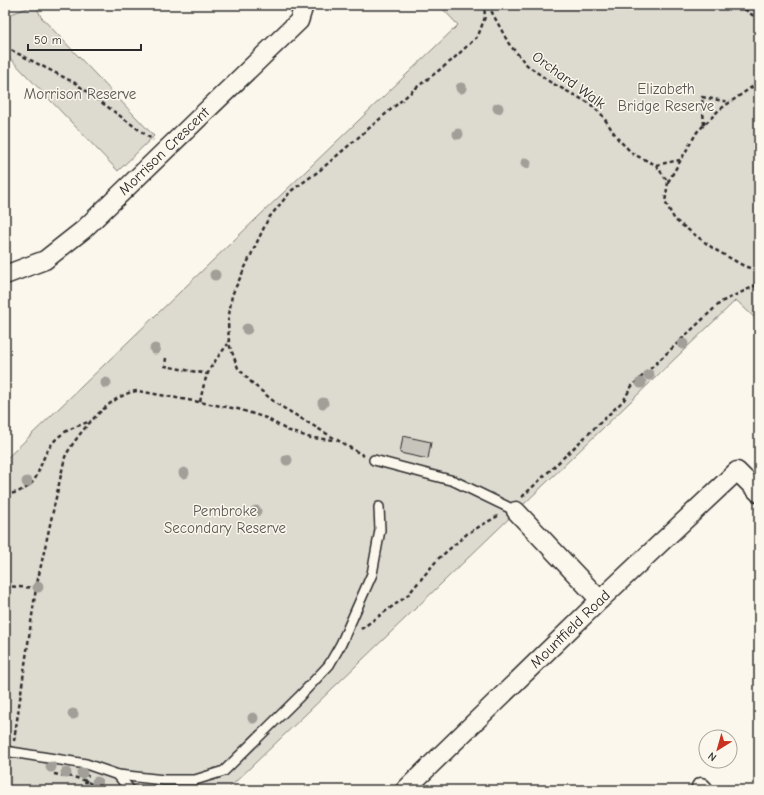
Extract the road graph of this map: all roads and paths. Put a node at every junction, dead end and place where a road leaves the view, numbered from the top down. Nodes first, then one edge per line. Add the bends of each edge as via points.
1 (304, 5) edge
2 (484, 5) edge
3 (488, 5) edge
4 (740, 5) edge
5 (759, 20) edge
6 (5, 47) edge
7 (759, 82) edge
8 (730, 102) junction
9 (704, 125) junction
10 (165, 150) junction
11 (680, 160) junction
12 (656, 166) junction
13 (668, 182) junction
14 (759, 271) edge
15 (5, 275) edge
16 (759, 284) edge
17 (229, 344) junction
18 (166, 358) dead end
19 (207, 374) junction
20 (200, 402) junction
21 (92, 421) junction
22 (337, 441) junction
23 (374, 460) joint
24 (759, 493) edge
25 (5, 495) edge
26 (379, 507) dead end
27 (514, 509) junction
28 (5, 586) edge
29 (36, 588) junction
30 (600, 600) junction
31 (341, 644) junction
32 (9, 752) edge
33 (54, 774) dead end
34 (118, 775) junction
35 (98, 790) edge
36 (130, 790) edge
37 (405, 790) edge

1 - 10 street, Morrison Crescent via 299,22
2 - 17 path via 485,17 478,36 319,171 291,191 268,219 232,295 228,322
3 - 12 path, Orchard Walk via 509,44 526,65 588,103 602,115 618,139 633,154
4 - 5 path
6 - 10 path via 75,84
7 - 8 path
8 - 9 path
8 - 9 path via 702,97
9 - 11 path
10 - 15 street, Morrison Crescent via 83,230 46,260
11 - 12 path
11 - 13 path
12 - 13 path, Orchard Walk
13 - 14 path via 665,202 675,220 714,249 744,266
16 - 27 path via 721,302 631,387 624,400
17 - 19 path
17 - 22 path via 238,368 253,384 277,404
18 - 19 path via 165,366
19 - 20 path
20 - 21 path via 132,391 119,396
20 - 22 path via 238,409 266,418 287,430 311,438
21 - 25 path via 69,430 52,442 39,473 29,487 15,494
21 - 29 path via 72,443 65,457
22 - 23 path
23 - 27 lane via 454,481
24 - 30 street, Mountfield Road via 737,471
26 - 31 lane via 380,530 372,574
27 - 30 street
27 - 31 path via 468,533 438,559 407,596
28 - 29 path
29 - 32 path
30 - 37 street, Mountfield Road
31 - 34 lane via 329,664 299,697 224,771 194,780
32 - 34 lane via 86,764
33 - 35 path via 87,780
34 - 36 lane

